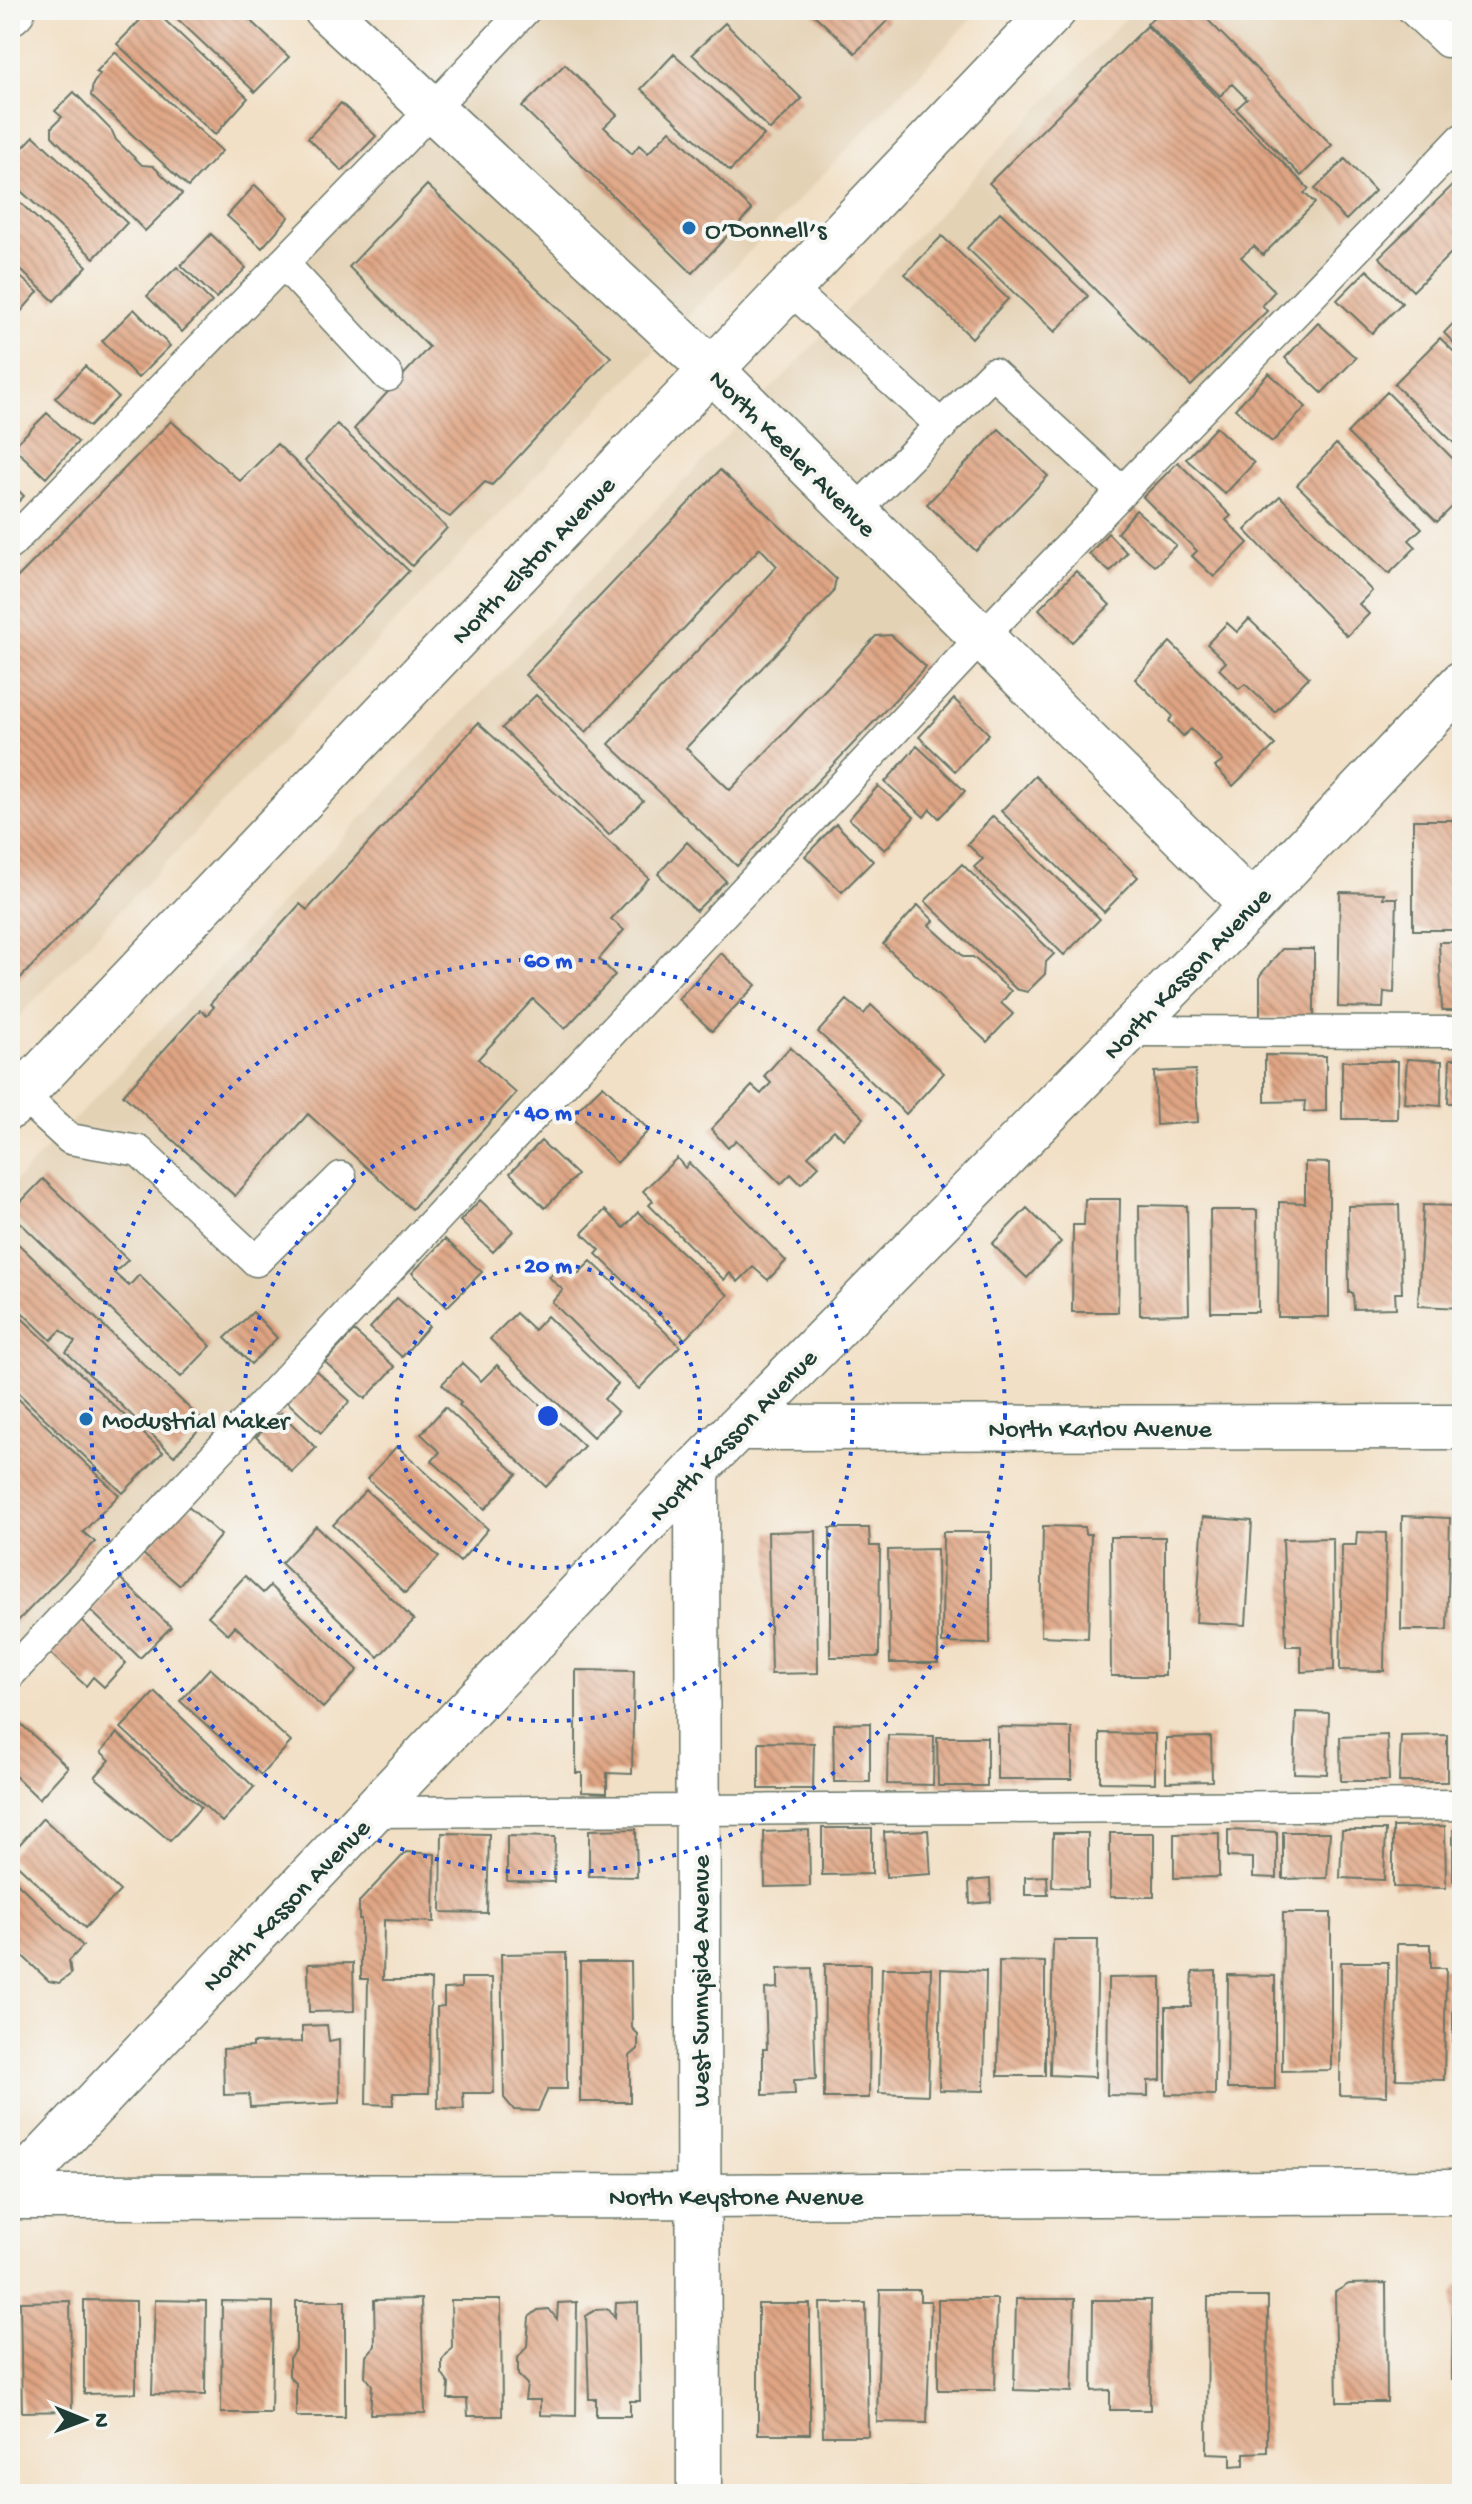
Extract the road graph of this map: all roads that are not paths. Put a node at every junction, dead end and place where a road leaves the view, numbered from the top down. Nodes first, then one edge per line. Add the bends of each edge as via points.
1 (326, 10) edge
2 (525, 10) edge
3 (1054, 10) edge
4 (1413, 10) edge
5 (1462, 27) edge
6 (432, 109) junction
7 (1462, 139) edge
8 (283, 263) junction
9 (789, 288) junction
10 (712, 370) junction
11 (388, 376) dead end
12 (942, 426) junction
13 (1122, 492) junction
14 (855, 512) junction
15 (10, 544) edge
16 (982, 637) junction
17 (1462, 683) edge
18 (1252, 905) junction
19 (1129, 1031) junction
20 (1462, 1032) edge
21 (16, 1101) edge
22 (341, 1177) dead end
23 (1462, 1427) edge
24 (737, 1428) junction
25 (697, 1469) junction
26 (10, 1674) edge
27 (1462, 1805) edge
28 (699, 1810) junction
29 (372, 1812) junction
30 (1462, 2192) edge
31 (10, 2195) edge
32 (700, 2196) junction
33 (699, 2494) edge

1 - 6 street, North Keeler Avenue
2 - 6 lane
3 - 9 street, North Elston Avenue
4 - 5 lane via 1447,42
6 - 8 lane
6 - 10 street, North Keeler Avenue
7 - 13 lane
8 - 11 lane
8 - 15 lane
9 - 10 street, North Elston Avenue
9 - 12 lane
10 - 14 street, North Keeler Avenue
10 - 21 street, North Elston Avenue
12 - 13 lane via 993,373
12 - 14 lane
13 - 16 lane
14 - 16 street, North Keeler Avenue
16 - 18 street, North Keeler Avenue
16 - 26 lane
17 - 18 street, North Kasson Avenue
18 - 19 street, North Kasson Avenue
19 - 20 lane
19 - 24 street, North Kasson Avenue
21 - 22 lane via 70,1139 139,1151 256,1261
23 - 24 street, North Karlov Avenue
24 - 25 street, North Kasson Avenue
25 - 28 street, West Sunnyside Avenue
25 - 29 street, North Kasson Avenue
27 - 28 lane
28 - 29 lane
28 - 32 street, West Sunnyside Avenue
29 - 31 street, North Kasson Avenue
30 - 32 street, North Keystone Avenue
31 - 32 street, North Keystone Avenue
32 - 33 street, West Sunnyside Avenue

